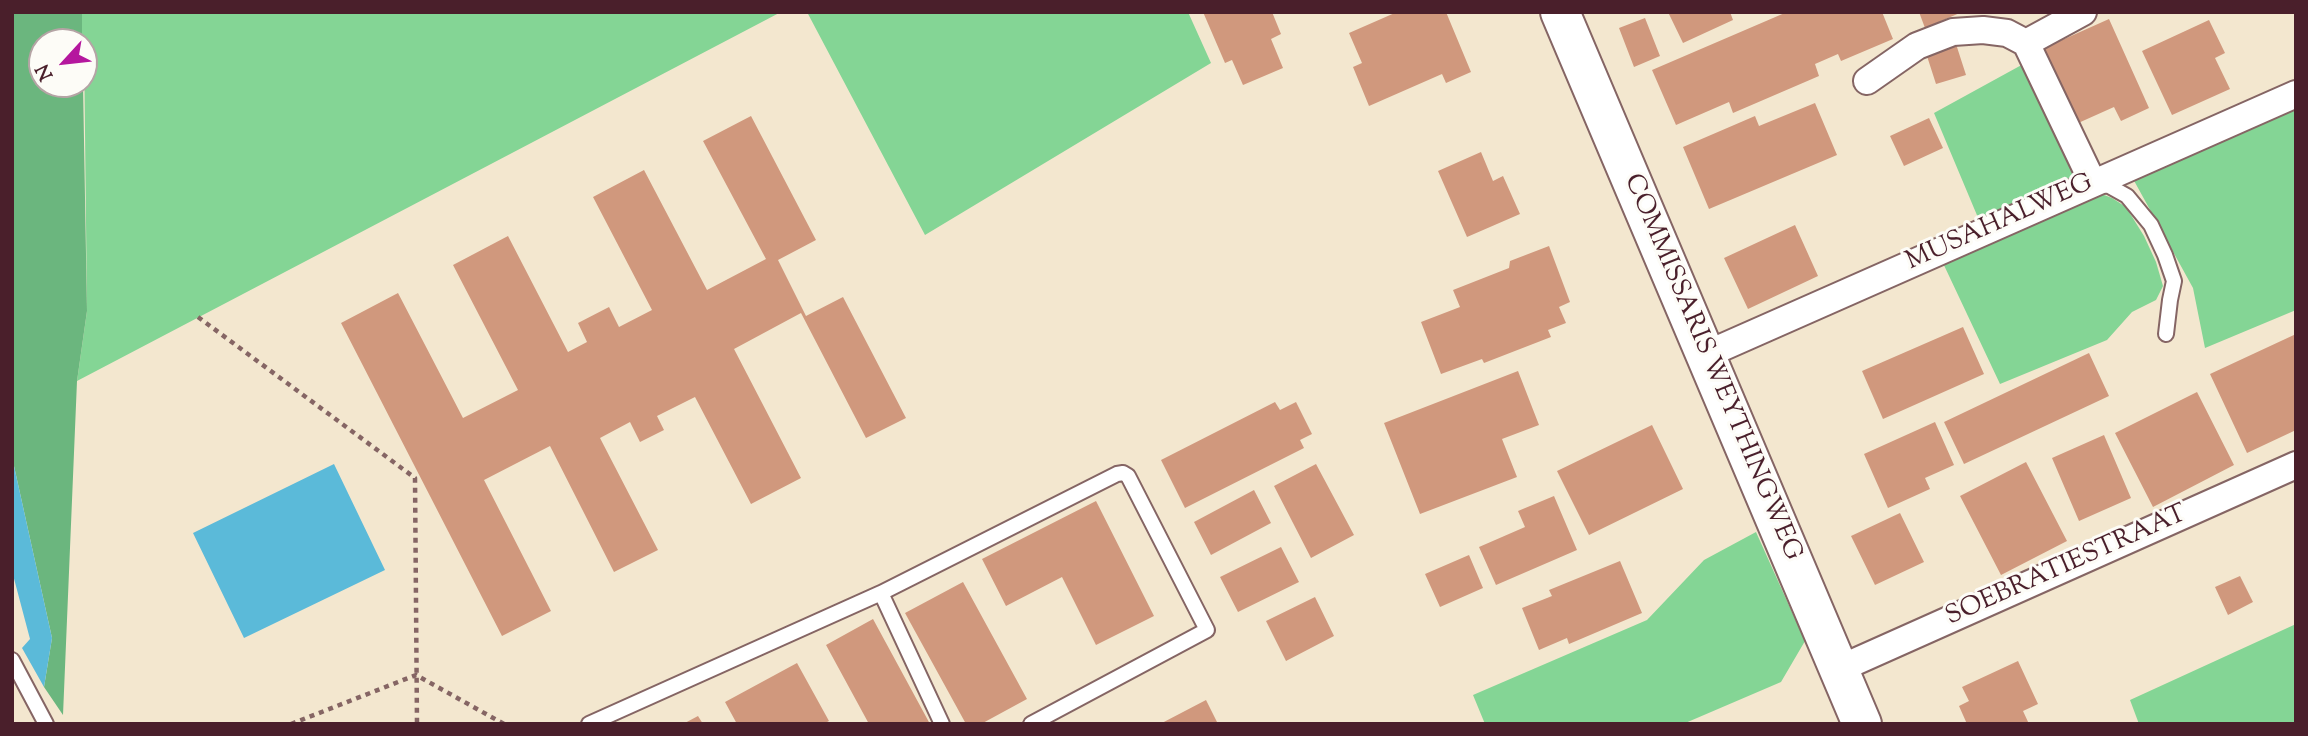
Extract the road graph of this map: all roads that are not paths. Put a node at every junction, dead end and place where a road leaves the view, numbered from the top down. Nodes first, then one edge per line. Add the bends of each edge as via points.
1 (1560, 12) edge
2 (2083, 12) edge
3 (2026, 43) junction
4 (1867, 81) dead end
5 (2296, 94) edge
6 (2092, 183) junction
7 (2166, 334) dead end
8 (1705, 355) junction
9 (2296, 465) edge
10 (881, 593) junction
11 (12, 660) edge
12 (1839, 669) junction
13 (1859, 723) edge
14 (46, 724) edge
15 (589, 724) edge
16 (942, 724) edge
17 (1031, 724) edge

1 - 8 main road, COMMISSARIS WEYTHINGWEG
2 - 3 street
3 - 4 street via 2007,33 1953,32 1917,46
3 - 6 street
5 - 6 street, MUSAHALWEG
6 - 7 lane via 2127,196 2151,225 2174,281
6 - 8 street, MUSAHALWEG
8 - 12 main road, COMMISSARIS WEYTHINGWEG
9 - 12 street, SOEBRATIESTRAAT
10 - 15 lane
10 - 16 lane
10 - 17 lane via 1117,474 1128,476 1207,630
11 - 14 lane
12 - 13 main road, COMMISSARIS WEYTHINGWEG

